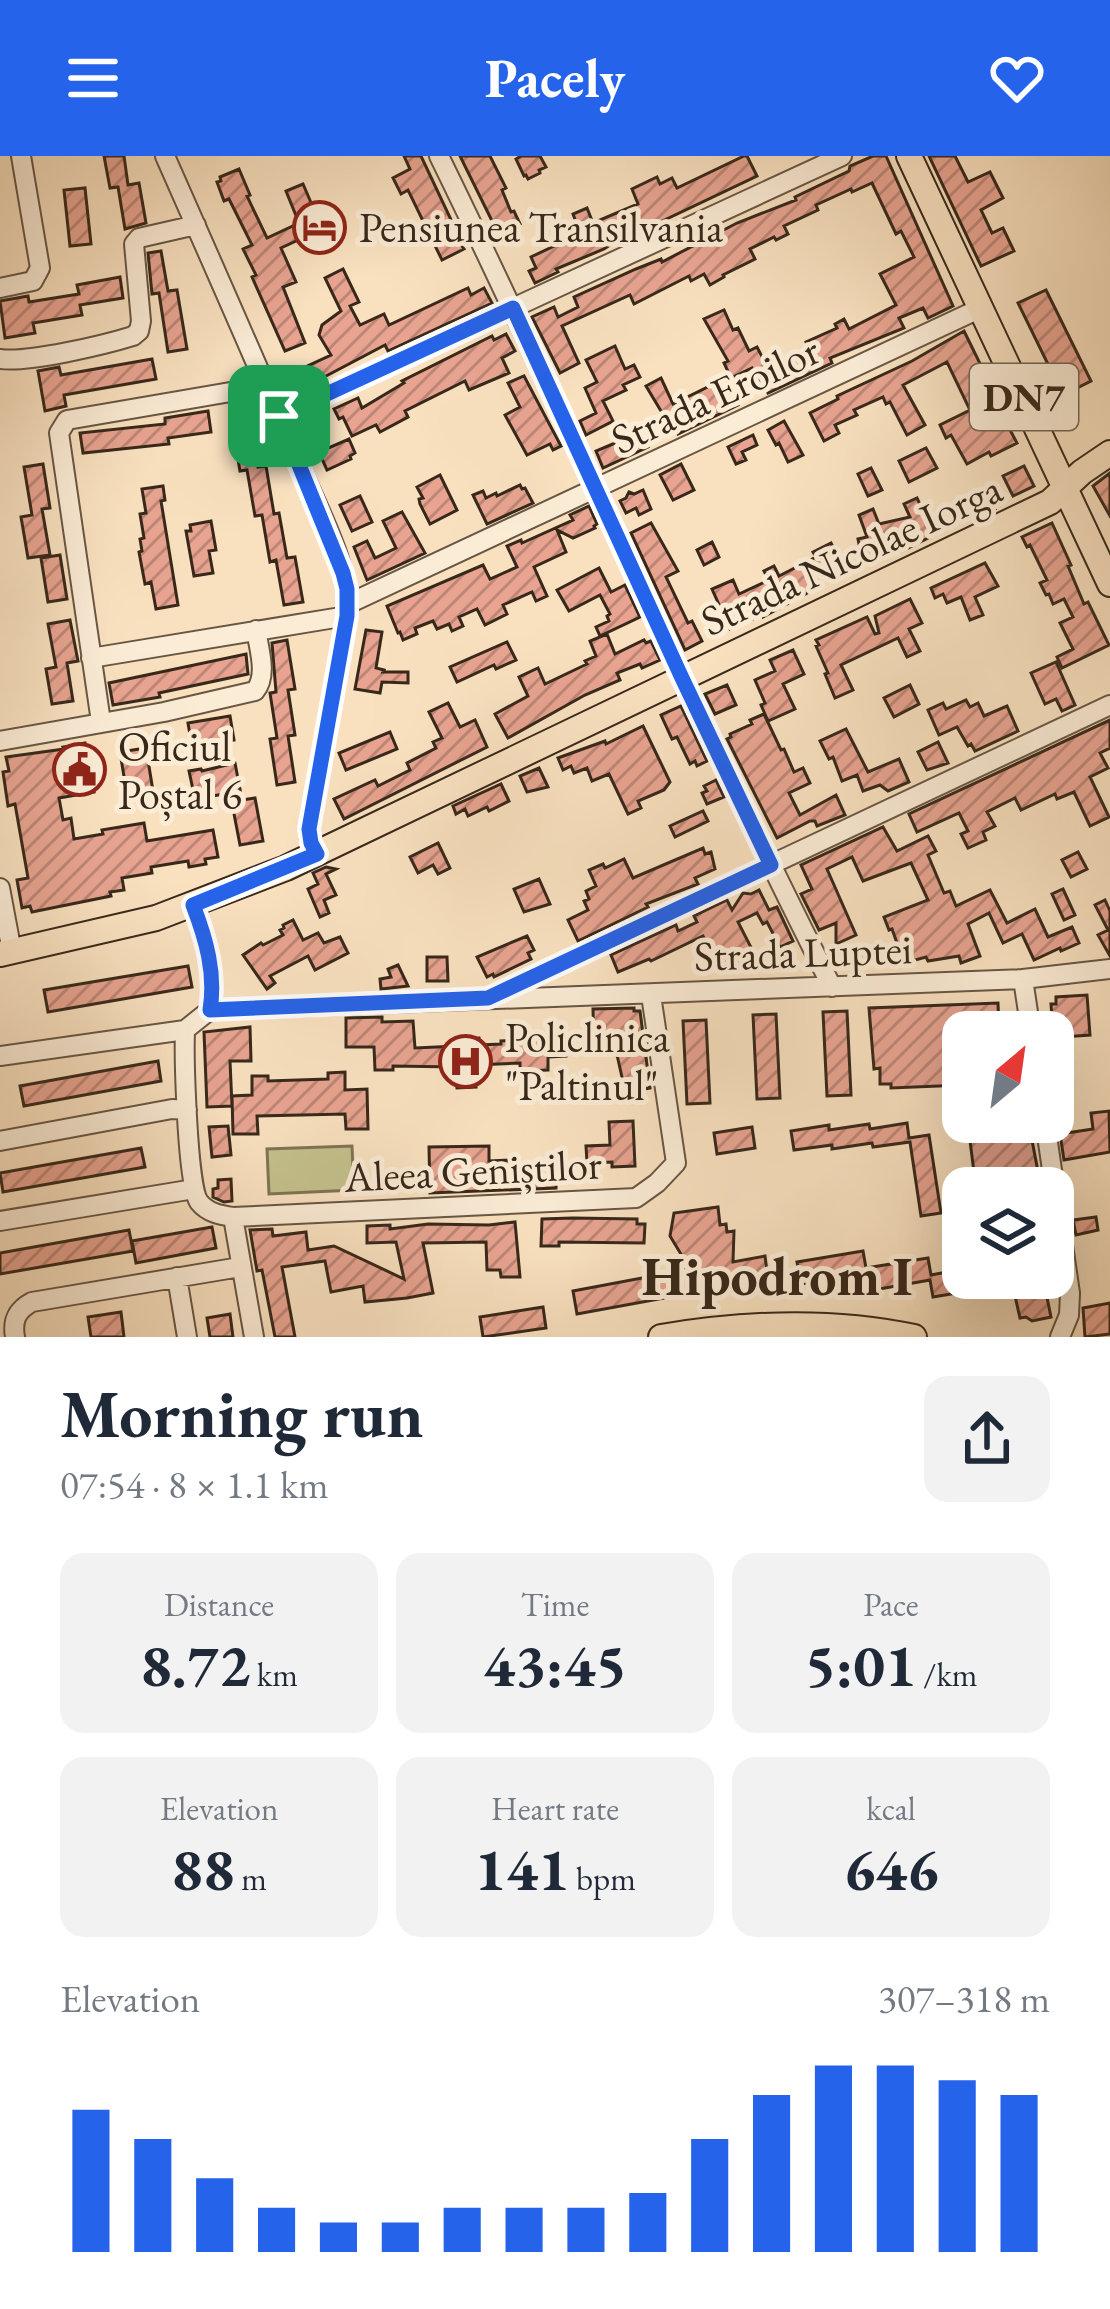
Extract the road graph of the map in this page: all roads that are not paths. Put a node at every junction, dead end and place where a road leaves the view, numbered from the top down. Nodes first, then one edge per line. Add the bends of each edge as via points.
1 (21, 156) edge
2 (165, 156) edge
3 (439, 156) edge
4 (842, 156) edge
5 (909, 156) edge
6 (196, 225) junction
7 (0, 288) edge
8 (513, 308) junction
9 (981, 308) junction
10 (0, 359) edge
11 (266, 386) junction
12 (279, 416) junction
13 (1110, 453) edge
14 (1066, 487) junction
15 (596, 489) junction
16 (1110, 584) edge
17 (347, 610) junction
18 (256, 630) junction
19 (91, 658) junction
20 (682, 678) junction
21 (1110, 705) edge
22 (101, 722) junction
23 (0, 741) edge
24 (317, 854) junction
25 (771, 865) junction
26 (0, 887) edge
27 (193, 905) junction
28 (6, 953) edge
29 (1110, 969) edge
30 (1023, 979) junction
31 (832, 987) junction
32 (652, 995) junction
33 (488, 998) junction
34 (210, 1010) junction
35 (1028, 1011) edge
36 (185, 1030) junction
37 (0, 1056) edge
38 (187, 1110) junction
39 (0, 1141) edge
40 (1048, 1143) edge
41 (194, 1189) junction
42 (233, 1217) junction
43 (0, 1221) edge
44 (240, 1267) junction
45 (177, 1277) junction
46 (15, 1337) edge
47 (187, 1337) edge
48 (254, 1337) edge
49 (661, 1337) edge
50 (914, 1337) edge
51 (1060, 1337) edge

1 - 7 street via 40,268 32,281
2 - 6 street
3 - 8 street
4 - 8 street
5 - 9 main road, DN7
6 - 10 street via 134,244 141,321 133,336
6 - 11 street
8 - 12 street
8 - 15 street
9 - 14 main road, DN7
9 - 15 street, Strada Eroilor
11 - 12 street
11 - 19 street via 62,426
12 - 17 street via 337,556
13 - 14 main road, Strada Nicolae Iorga
14 - 16 main road, DN7
14 - 20 main road, Strada Nicolae Iorga via 1051,502
15 - 17 street, Strada Eroilor
15 - 20 street
17 - 18 street, Strada Eroilor
17 - 24 street via 309,829
18 - 19 street, Strada Eroilor
18 - 22 street via 262,682 255,692
19 - 22 street
20 - 24 main road, Strada Nicolae Iorga
20 - 25 street
21 - 25 street
22 - 23 street
24 - 27 main road, Strada Nicolae Iorga
25 - 31 street
25 - 33 street
26 - 28 street
27 - 28 main road, Strada Nicolae Iorga
27 - 34 street via 213,982
29 - 30 street, Strada Luptei
30 - 31 street, Strada Luptei
30 - 35 street
31 - 32 street, Strada Luptei
32 - 33 street, Strada Luptei
32 - 42 street, Aleea Geniștilor via 676,1163 636,1198
33 - 34 street, Strada Luptei
34 - 36 street
36 - 37 street
36 - 38 street
38 - 39 street
38 - 41 street
40 - 51 street via 1070,1294
41 - 42 street via 213,1214
41 - 43 street
42 - 44 street
44 - 45 street
44 - 48 street
45 - 46 street via 32,1302 15,1317
45 - 47 street
49 - 50 main road via 797,1324

